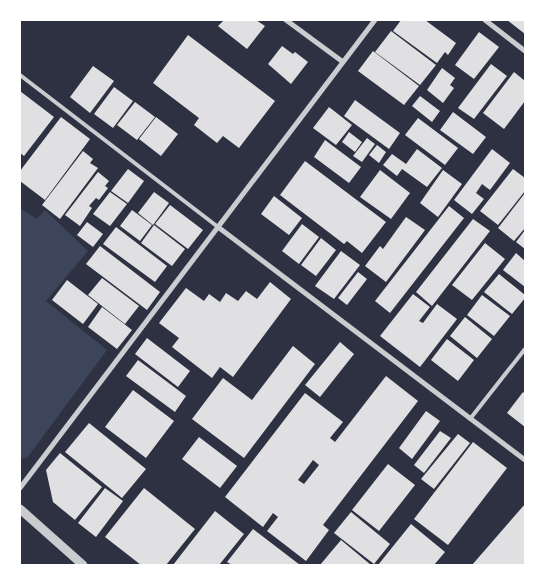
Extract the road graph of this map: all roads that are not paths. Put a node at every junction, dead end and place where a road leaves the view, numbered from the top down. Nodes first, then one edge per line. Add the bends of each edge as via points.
1 (286, 20) edge
2 (374, 20) edge
3 (485, 20) edge
4 (525, 51) edge
5 (342, 62) junction
6 (20, 75) edge
7 (218, 227) junction
8 (525, 349) edge
9 (470, 419) junction
10 (525, 460) edge
11 (20, 488) edge
12 (20, 509) edge
13 (83, 565) edge

1 - 5 street
2 - 5 street
3 - 4 street
5 - 7 street
6 - 7 lane
7 - 9 street
7 - 11 street
8 - 9 lane
9 - 10 street
12 - 13 street

